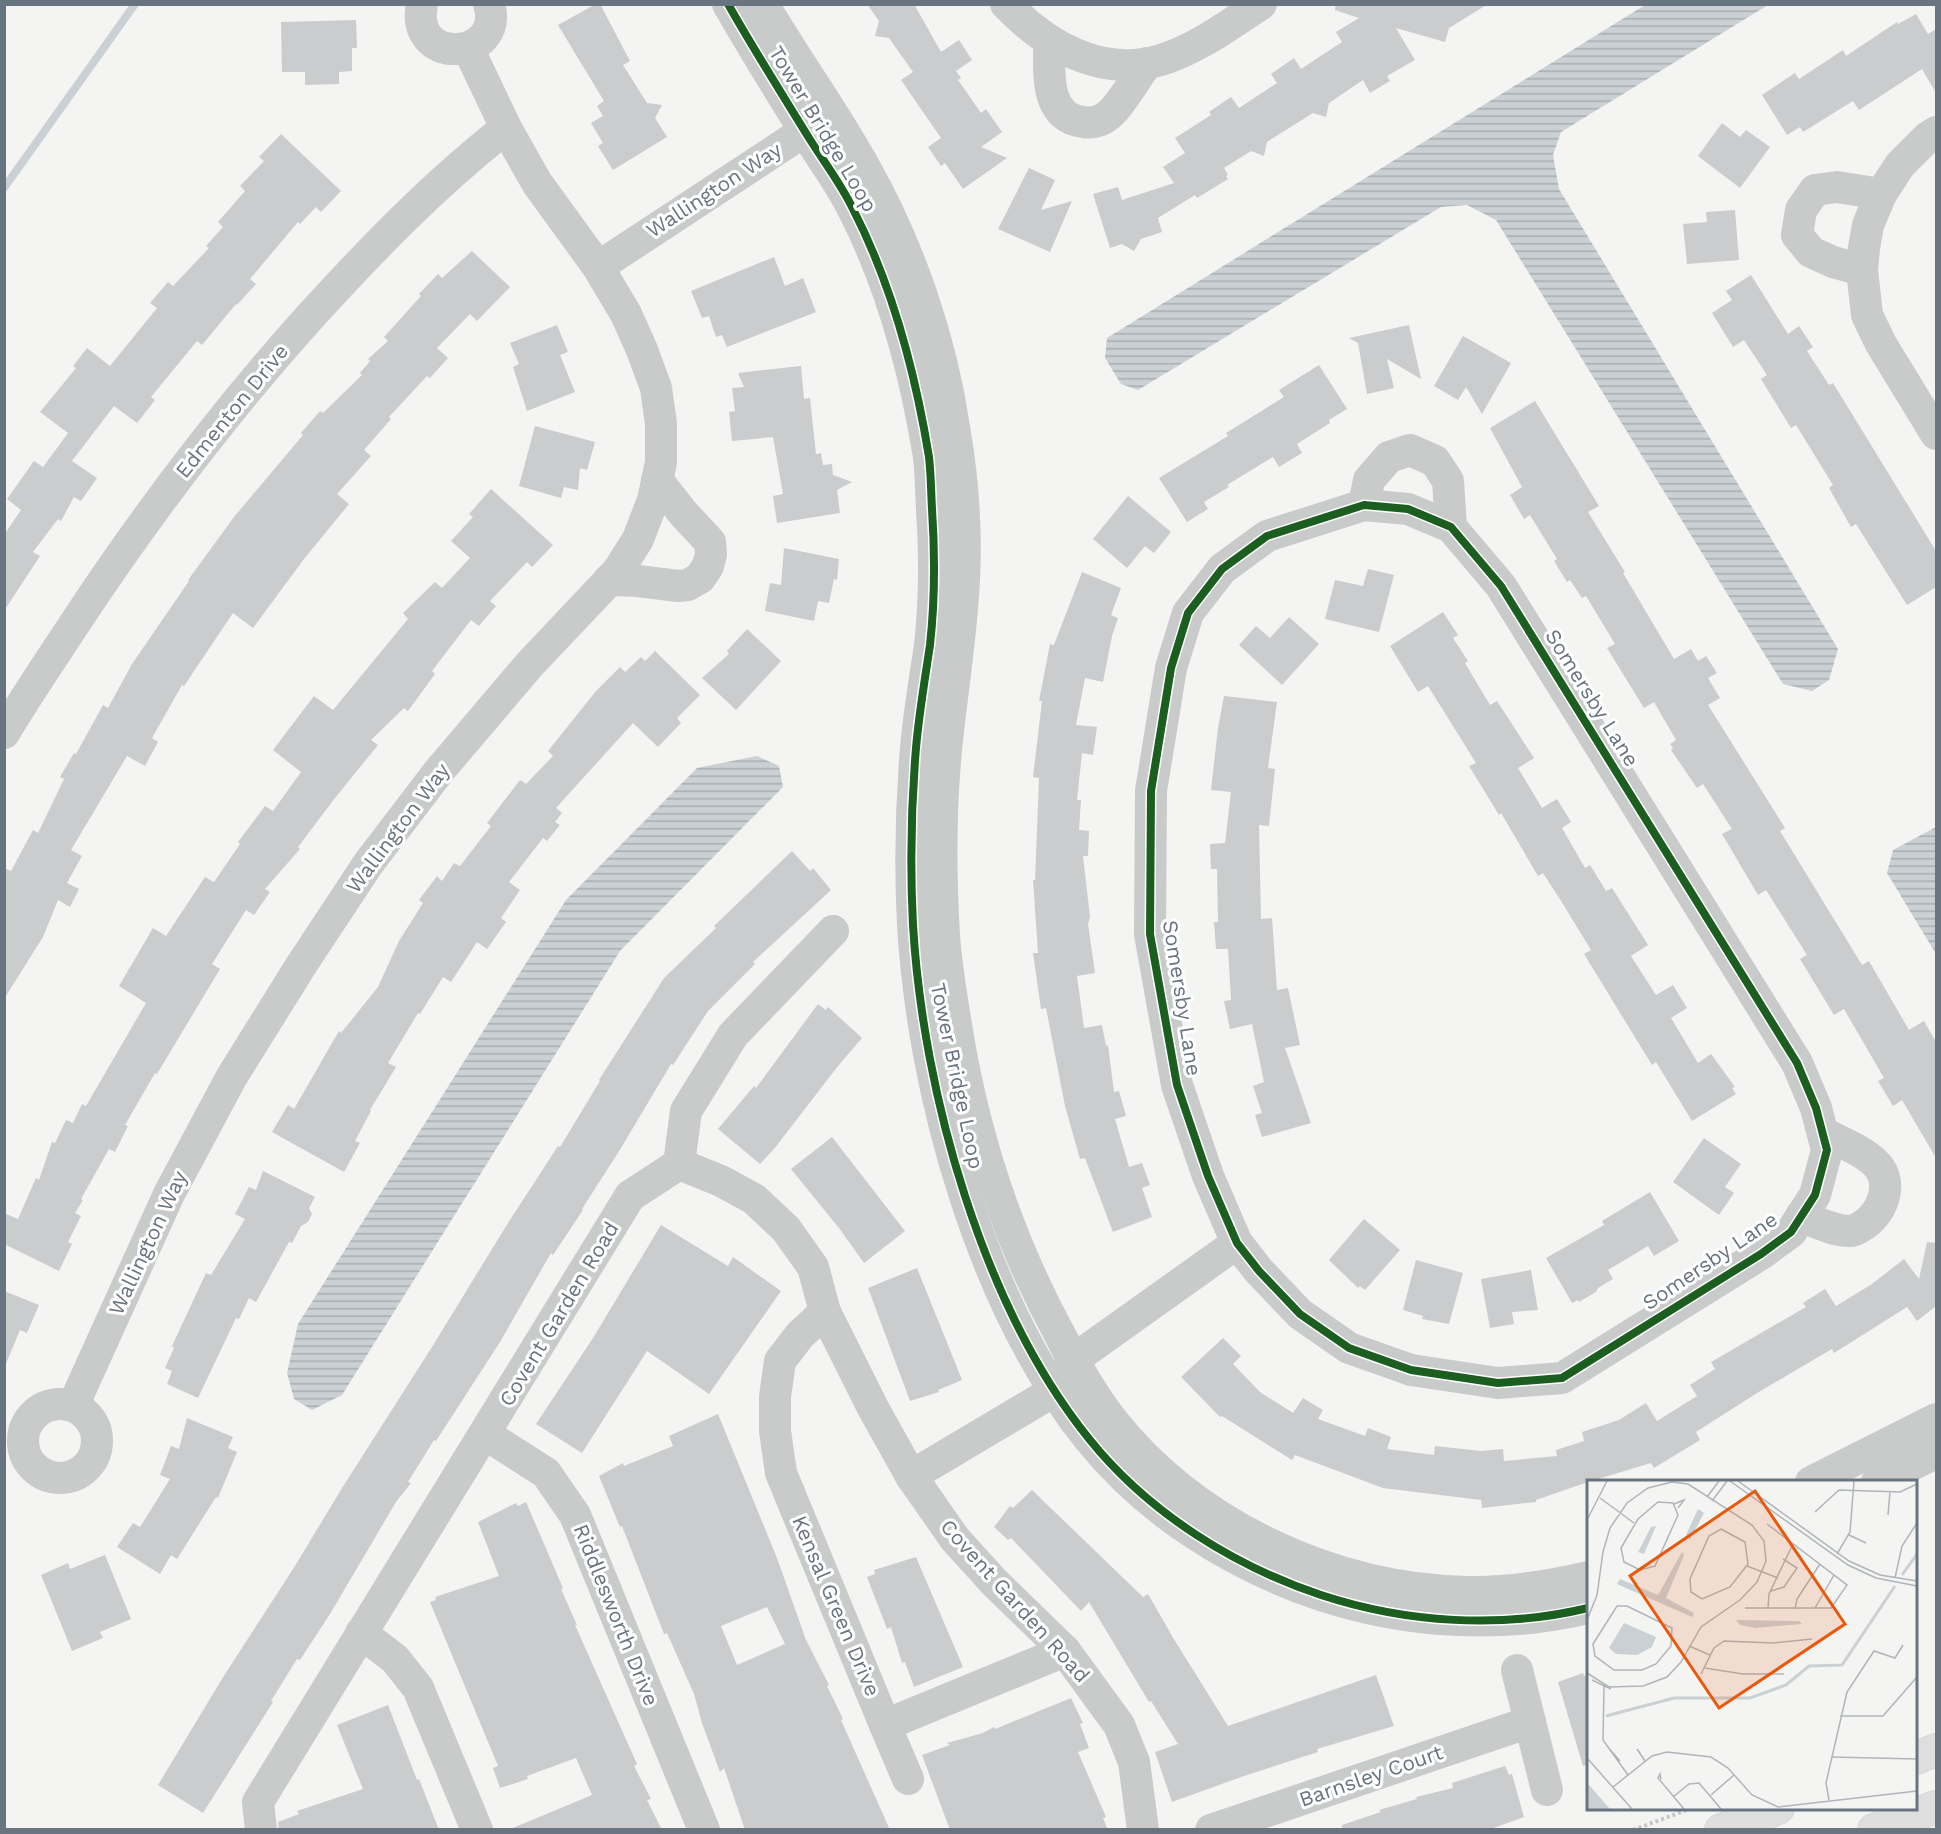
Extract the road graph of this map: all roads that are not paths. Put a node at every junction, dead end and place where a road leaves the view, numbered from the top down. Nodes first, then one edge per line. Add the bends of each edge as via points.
1 (422, 4) edge
2 (489, 4) edge
3 (728, 4) edge
4 (763, 4) edge
5 (1006, 4) edge
6 (1261, 4) edge
7 (1048, 41) junction
8 (468, 48) junction
9 (1147, 63) junction
10 (831, 114) junction
11 (506, 128) junction
12 (804, 130) junction
13 (1936, 132) edge
14 (1881, 194) junction
15 (598, 267) junction
16 (1862, 270) junction
17 (1936, 434) edge
18 (657, 480) junction
19 (1364, 505) junction
20 (1451, 527) junction
21 (609, 580) junction
22 (4, 733) edge
23 (833, 931) dead end
24 (1822, 1133) junction
25 (679, 1164) junction
26 (1801, 1216) junction
27 (1237, 1243) junction
28 (825, 1312) junction
29 (1073, 1360) junction
30 (1054, 1391) junction
31 (73, 1406) dead end
32 (1936, 1419) edge
33 (485, 1434) junction
34 (1936, 1453) edge
35 (911, 1476) junction
36 (1815, 1480) edge
37 (1881, 1480) edge
38 (1587, 1577) edge
39 (1587, 1608) edge
40 (361, 1633) junction
41 (1065, 1651) junction
42 (1517, 1670) dead end
43 (1530, 1722) junction
44 (885, 1725) junction
45 (1936, 1750) edge
46 (1917, 1758) edge
47 (908, 1779) dead end
48 (1547, 1790) dead end
49 (1936, 1807) edge
50 (1775, 1810) edge
51 (261, 1830) edge
52 (477, 1830) edge
53 (704, 1830) edge
54 (1143, 1830) edge
55 (1211, 1830) edge
56 (1721, 1830) edge
57 (1874, 1830) edge

1 - 8 street via 422,25 435,44 457,51
2 - 8 street via 486,34
3 - 12 street, Tower Bridge Loop
4 - 10 street, Tower Bridge Loop
5 - 7 street
6 - 9 street via 1197,44
7 - 9 street via 1104,63
7 - 9 street via 1054,102 1069,118 1080,122 1103,119
8 - 11 street, Wallington Way
10 - 12 street, Wallington Way
10 - 29 street, Tower Bridge Loop via 864,165 911,264 942,366 954,423 964,529 961,628 941,812 944,939 961,1057 994,1186 1038,1295
11 - 15 street, Wallington Way via 537,183
11 - 22 street, Edmenton Drive via 414,208 267,365 185,466 111,568
12 - 15 street, Wallington Way
12 - 30 street, Tower Bridge Loop via 850,203 883,276 918,396 930,465 934,539 930,642 912,805 913,927 923,1022 950,1144 982,1244
13 - 14 street via 1900,165
14 - 16 street via 1868,225
14 - 16 street via 1837,187 1815,190 1801,210 1797,234 1811,252
15 - 18 street, Wallington Way via 626,314 656,388 661,424
16 - 17 street via 1867,315
18 - 21 street, Wallington Way via 638,539
18 - 21 street via 710,542 708,566 700,578 688,585
19 - 20 street, Somersby Lane via 1408,509
19 - 20 street via 1369,480 1389,457 1410,450 1435,462 1448,481
19 - 27 street, Somersby Lane via 1267,536 1222,569 1188,613 1171,668 1151,791 1150,934 1177,1085 1208,1176
20 - 24 street, Somersby Lane via 1501,586 1797,1063
21 - 31 street, Wallington Way via 530,664 439,771 368,864 300,967 231,1078 168,1194
23 - 25 street via 733,1035 686,1111
24 - 26 street, Somersby Lane via 1827,1150 1815,1195
24 - 26 street via 1879,1167 1886,1182 1883,1202 1872,1220 1853,1231 1837,1230
25 - 28 street, Covent Garden Road via 754,1199 786,1229 813,1268
25 - 33 street, Covent Garden Road via 630,1196
26 - 27 street, Somersby Lane via 1791,1232 1761,1254 1562,1378 1498,1383 1411,1370 1349,1348 1300,1314
27 - 29 street
28 - 35 street, Covent Garden Road
28 - 44 street, Kensal Green Drive via 780,1361 775,1431 781,1473
29 - 30 street
29 - 38 street, Tower Bridge Loop via 1110,1417 1161,1470 1228,1521 1308,1560 1386,1584 1427,1590 1513,1591
30 - 35 street
30 - 39 street, Tower Bridge Loop via 1092,1442 1146,1497 1220,1550 1282,1581 1344,1603 1415,1617 1504,1620
32 - 36 street
33 - 40 street, Covent Garden Road
33 - 53 street, Riddlesworth Drive via 546,1473 575,1515
34 - 37 street
35 - 41 street, Covent Garden Road via 955,1539
40 - 51 street, Covent Garden Road via 258,1802
40 - 52 street via 395,1659 418,1688
41 - 44 street
41 - 54 street, Covent Garden Road via 1119,1725 1134,1762
42 - 43 street
43 - 48 street
43 - 55 street, Barnsley Court
44 - 47 street, Kensal Green Drive
45 - 46 main road
49 - 57 main road
50 - 56 main road

